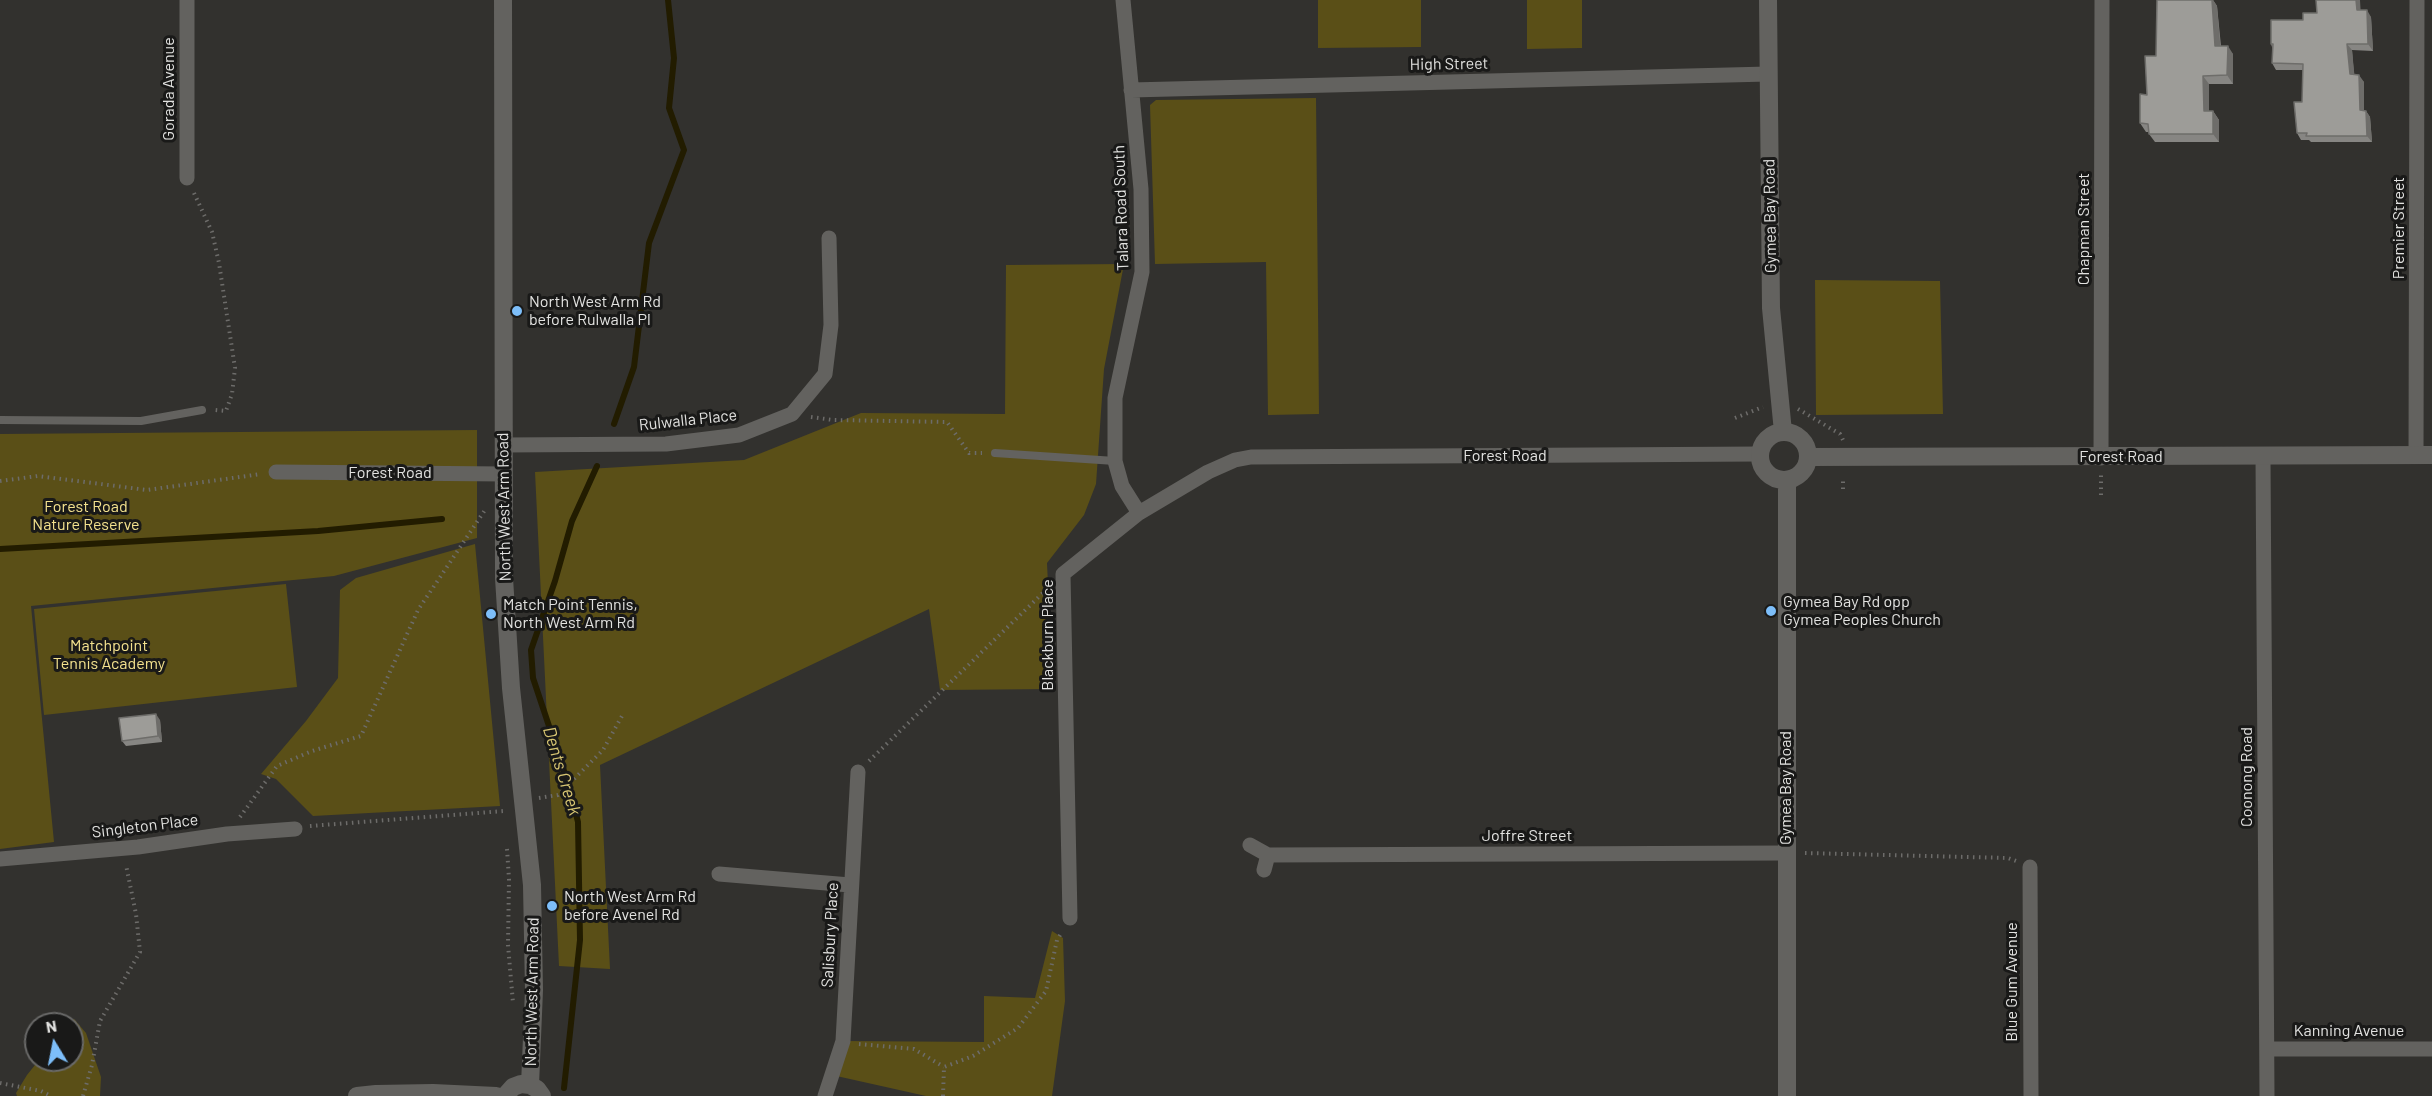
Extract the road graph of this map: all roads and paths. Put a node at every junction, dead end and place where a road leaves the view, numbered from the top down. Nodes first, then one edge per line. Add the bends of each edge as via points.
1 (187, 0) edge
2 (503, 0) edge
3 (1123, 0) edge
4 (1768, 0) edge
5 (2102, 0) edge
6 (2417, 0) edge
7 (1768, 74) junction
8 (1131, 90) junction
9 (187, 178) joint
10 (829, 238) dead end
11 (202, 410) joint
12 (792, 414) junction
13 (1812, 415) dead end
14 (0, 420) edge
15 (1783, 432) junction
16 (1843, 440) dead end
17 (503, 445) junction
18 (995, 453) joint
19 (1760, 454) junction
20 (2424, 455) edge
21 (1251, 457) joint
22 (1809, 457) junction
23 (2263, 457) junction
24 (2101, 458) junction
25 (1114, 461) junction
26 (276, 472) joint
27 (504, 474) junction
28 (1843, 478) dead end
29 (0, 481) edge
30 (1787, 481) junction
31 (1843, 489) dead end
32 (485, 510) dead end
33 (1139, 513) junction
34 (1063, 574) junction
35 (622, 716) dead end
36 (858, 772) joint
37 (558, 795) dead end
38 (504, 811) dead end
39 (320, 824) dead end
40 (295, 829) dead end
41 (227, 834) junction
42 (1250, 845) dead end
43 (123, 848) junction
44 (1786, 853) junction
45 (0, 859) edge
46 (2030, 867) joint
47 (719, 874) dead end
48 (850, 885) junction
49 (1070, 918) joint
50 (842, 1043) junction
51 (2267, 1049) junction
52 (2432, 1049) edge
53 (944, 1067) junction
54 (0, 1083) edge
55 (536, 1091) edge
56 (51, 1096) edge
57 (83, 1096) edge
58 (357, 1096) edge
59 (496, 1096) edge
60 (505, 1096) edge
61 (825, 1096) edge
62 (943, 1096) edge
63 (1787, 1096) edge
64 (2031, 1096) edge
65 (2267, 1096) edge

1 - 9 street, Gorada Avenue
2 - 17 street, North West Arm Road
3 - 8 street, Talara Road South
4 - 7 street, Gymea Bay Road
5 - 24 street, Chapman Street
6 - 20 street, Premier Street
7 - 8 street, High Street
7 - 15 street, Gymea Bay Road via 1771,308
8 - 25 street, Talara Road South via 1141,189 1142,272 1115,398
9 - 11 path via 212,232 235,368 225,411
10 - 12 street, Rulwalla Place via 831,325 825,374
11 - 14 lane via 141,421
12 - 17 street, Rulwalla Place via 739,435 666,444
12 - 18 path via 833,420 947,422 969,453
13 - 16 path
15 - 19 street via 1765,441
15 - 22 street via 1791,432 1804,441
17 - 27 street, North West Arm Road
18 - 25 lane
19 - 21 street, Forest Road
19 - 30 street via 1764,471
20 - 23 street, Forest Road
21 - 33 street, Blackburn Place via 1208,472
22 - 24 street, Forest Road
22 - 30 street via 1800,475
23 - 24 street, Forest Road
23 - 51 street, Coonong Road
25 - 33 street, Talara Road South via 1122,486
26 - 27 street, Forest Road
26 - 29 path via 147,490 38,476
27 - 55 street, North West Arm Road via 507,634 532,885
28 - 31 path
30 - 44 street, Gymea Bay Road
32 - 41 path via 418,610 361,736 277,766
33 - 34 street, Blackburn Place
34 - 36 path
34 - 49 street, Blackburn Place
35 - 37 path via 603,750
36 - 48 street, Salisbury Place
38 - 39 path
40 - 41 street, Singleton Place
41 - 43 street, Singleton Place
42 - 44 street, Joffre Street via 1266,862
43 - 45 street, Singleton Place
43 - 57 path via 140,952 100,1021
44 - 46 path via 2008,858
44 - 63 street, Gymea Bay Road
46 - 64 street, Blue Gum Avenue
47 - 48 street
48 - 50 street, Salisbury Place
49 - 53 path via 1057,940 1046,991 1018,1028 973,1056
50 - 53 path via 914,1049
50 - 61 street, Salisbury Place
51 - 52 street, Kanning Avenue
51 - 65 street, Coonong Road
53 - 62 path
54 - 56 path
55 - 60 street via 521,1084
58 - 59 street

